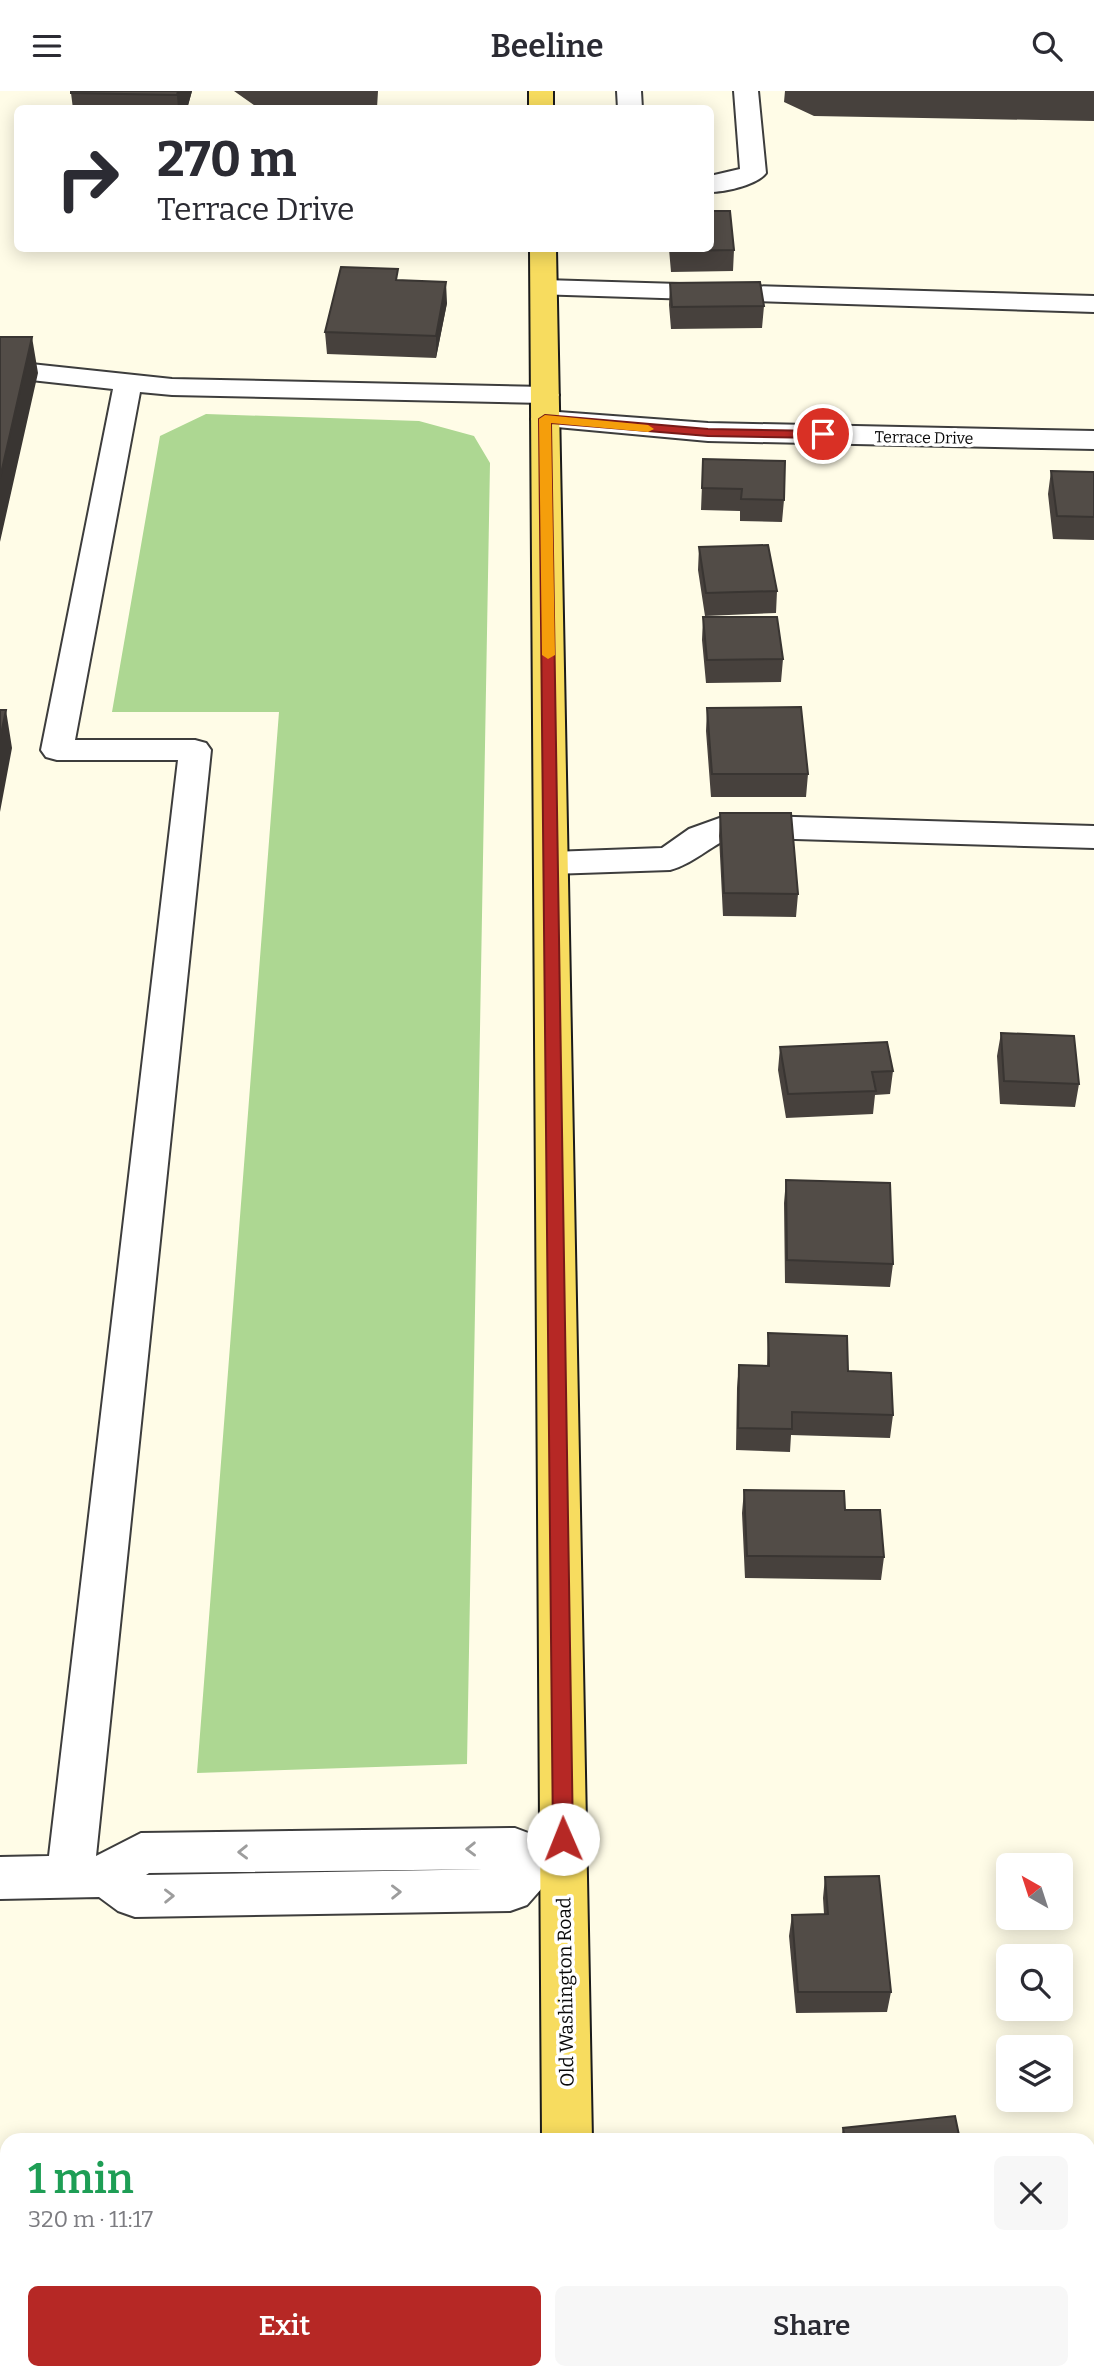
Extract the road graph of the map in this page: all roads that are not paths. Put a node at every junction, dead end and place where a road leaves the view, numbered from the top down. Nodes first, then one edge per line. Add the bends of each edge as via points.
1 (746, 91) edge
2 (714, 184) edge
3 (543, 252) edge
4 (544, 288) junction
5 (1094, 304) edge
6 (0, 372) edge
7 (128, 382) junction
8 (545, 407) junction
9 (1094, 440) edge
10 (1094, 837) edge
11 (551, 863) junction
12 (547, 1867) junction
13 (88, 1877) junction
14 (0, 1878) edge
15 (566, 2133) edge

1 - 2 street via 753,173
3 - 4 main road, Old Washington Road
4 - 5 street
4 - 8 main road, Old Washington Road
6 - 7 street, Terrace Drive
7 - 8 street, Terrace Drive
7 - 13 street via 57,750 195,751
8 - 9 street, Terrace Drive via 708,432
8 - 11 main road, Old Washington Road
10 - 11 street via 728,826 701,837 670,859
11 - 12 main road, Old Washington Road
12 - 13 street via 510,1890 135,1896
12 - 15 main road, Old Washington Road
13 - 14 street

